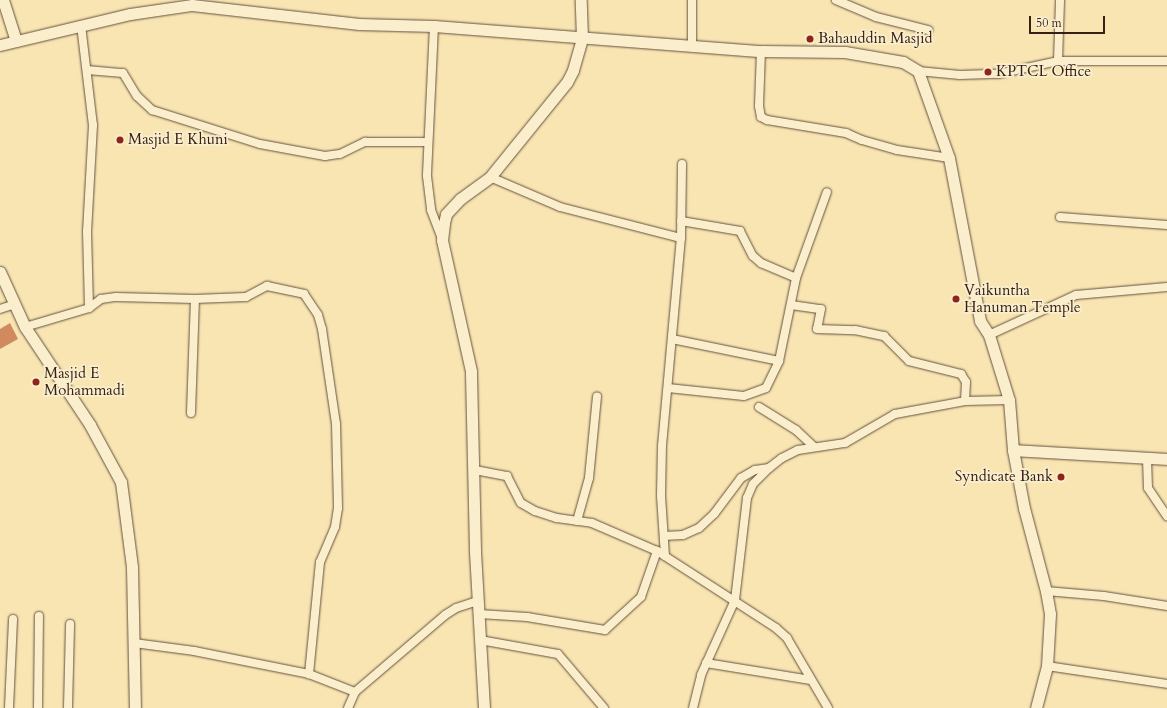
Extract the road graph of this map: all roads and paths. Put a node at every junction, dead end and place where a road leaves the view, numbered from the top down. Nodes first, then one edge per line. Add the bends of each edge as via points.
1 (3, 0) edge
2 (581, 0) edge
3 (692, 0) edge
4 (836, 0) edge
5 (1060, 0) edge
6 (193, 3) edge
7 (178, 4) edge
8 (81, 25) junction
9 (434, 26) junction
10 (928, 30) dead end
11 (582, 38) junction
12 (16, 41) junction
13 (0, 45) edge
14 (692, 46) junction
15 (761, 51) junction
16 (1058, 61) junction
17 (1167, 61) edge
18 (88, 70) junction
19 (918, 72) junction
20 (427, 142) junction
21 (949, 158) junction
22 (682, 164) dead end
23 (490, 177) junction
24 (827, 192) dead end
25 (1060, 217) dead end
26 (681, 221) junction
27 (1167, 225) edge
28 (681, 238) junction
29 (442, 240) junction
30 (0, 272) edge
31 (796, 278) junction
32 (1167, 287) edge
33 (195, 299) junction
34 (15, 304) junction
35 (791, 305) junction
36 (89, 308) junction
37 (0, 309) edge
38 (25, 327) junction
39 (988, 335) junction
40 (672, 339) junction
41 (778, 361) junction
42 (668, 388) junction
43 (597, 396) dead end
44 (1009, 400) junction
45 (965, 401) junction
46 (759, 407) dead end
47 (191, 413) dead end
48 (813, 446) junction
49 (1013, 450) junction
50 (1147, 459) junction
51 (1167, 459) edge
52 (769, 468) junction
53 (475, 470) junction
54 (1167, 516) edge
55 (577, 521) junction
56 (664, 536) junction
57 (657, 552) junction
58 (665, 556) junction
59 (1046, 591) junction
60 (735, 600) junction
61 (478, 601) junction
62 (1167, 606) edge
63 (479, 614) junction
64 (39, 616) dead end
65 (14, 620) dead end
66 (70, 624) dead end
67 (480, 640) junction
68 (134, 643) junction
69 (706, 663) junction
70 (1047, 666) junction
71 (308, 674) junction
72 (812, 680) junction
73 (1167, 684) edge
74 (355, 692) junction
75 (9, 708) edge
76 (38, 708) edge
77 (68, 708) edge
78 (135, 708) edge
79 (348, 708) edge
80 (484, 708) edge
81 (604, 708) edge
82 (693, 708) edge
83 (828, 708) edge
84 (1036, 708) edge

1 - 12 main road
2 - 11 main road
3 - 14 street
4 - 10 street via 876,17
5 - 16 street
6 - 7 main road
6 - 9 main road via 359,24
7 - 8 main road
8 - 12 main road
8 - 18 street
9 - 11 main road
9 - 20 street
11 - 14 main road
11 - 23 main road via 567,82
12 - 13 main road
14 - 15 main road
15 - 19 main road via 845,52 903,62
15 - 21 street via 761,117 846,133 897,150
16 - 17 street
16 - 19 street via 998,74
18 - 20 street via 122,73 137,96 152,110 260,144 324,156 340,154 365,142
18 - 36 street via 93,126 87,231
19 - 21 main road
20 - 29 street via 431,210
21 - 39 main road via 973,297 980,321
22 - 26 street
23 - 28 street via 560,207
23 - 29 main road via 460,199 446,214
24 - 31 street
25 - 27 street
26 - 28 street
26 - 31 street via 740,231 753,256 761,263
28 - 40 street
29 - 53 main road via 471,371
30 - 34 main road
31 - 35 street
32 - 39 street via 1076,295
33 - 36 street via 116,297 101,299
33 - 47 street
33 - 71 street via 246,297 268,286 278,287 304,294 318,315 336,424 338,508 335,527 320,562
34 - 37 street
34 - 38 main road
35 - 41 street
35 - 45 street via 821,309 817,329 855,330 884,336 909,361 961,374 966,382
36 - 38 street
38 - 68 main road via 90,425 121,482 132,568
39 - 44 main road
40 - 41 street
40 - 42 street
41 - 42 street via 766,388 744,396
42 - 56 street via 661,496
43 - 55 street via 589,478
44 - 45 street
44 - 49 main road
45 - 48 street via 895,414 845,443
46 - 48 street via 796,430
48 - 52 street via 782,458
49 - 50 main road
49 - 59 main road via 1024,508
50 - 51 main road
50 - 54 street via 1148,488
52 - 56 street via 755,470 741,478 714,514 699,528 683,535
52 - 60 street via 753,484 747,498
53 - 55 street via 507,476 521,503 535,511
53 - 61 main road
55 - 57 street via 592,524
56 - 58 street
57 - 58 street
57 - 63 street via 641,596 605,630 527,617
58 - 60 street
59 - 62 street via 1104,596
59 - 70 main road via 1050,614
60 - 69 street
60 - 72 street via 786,638
61 - 63 main road
61 - 74 street via 456,608 445,615
63 - 67 main road
64 - 76 street
65 - 75 street
66 - 77 street
67 - 80 main road
67 - 81 street via 558,654
68 - 71 street via 194,651
68 - 78 main road
69 - 72 street
69 - 82 street
70 - 73 street
70 - 84 main road
71 - 74 street
72 - 83 street
74 - 79 street

